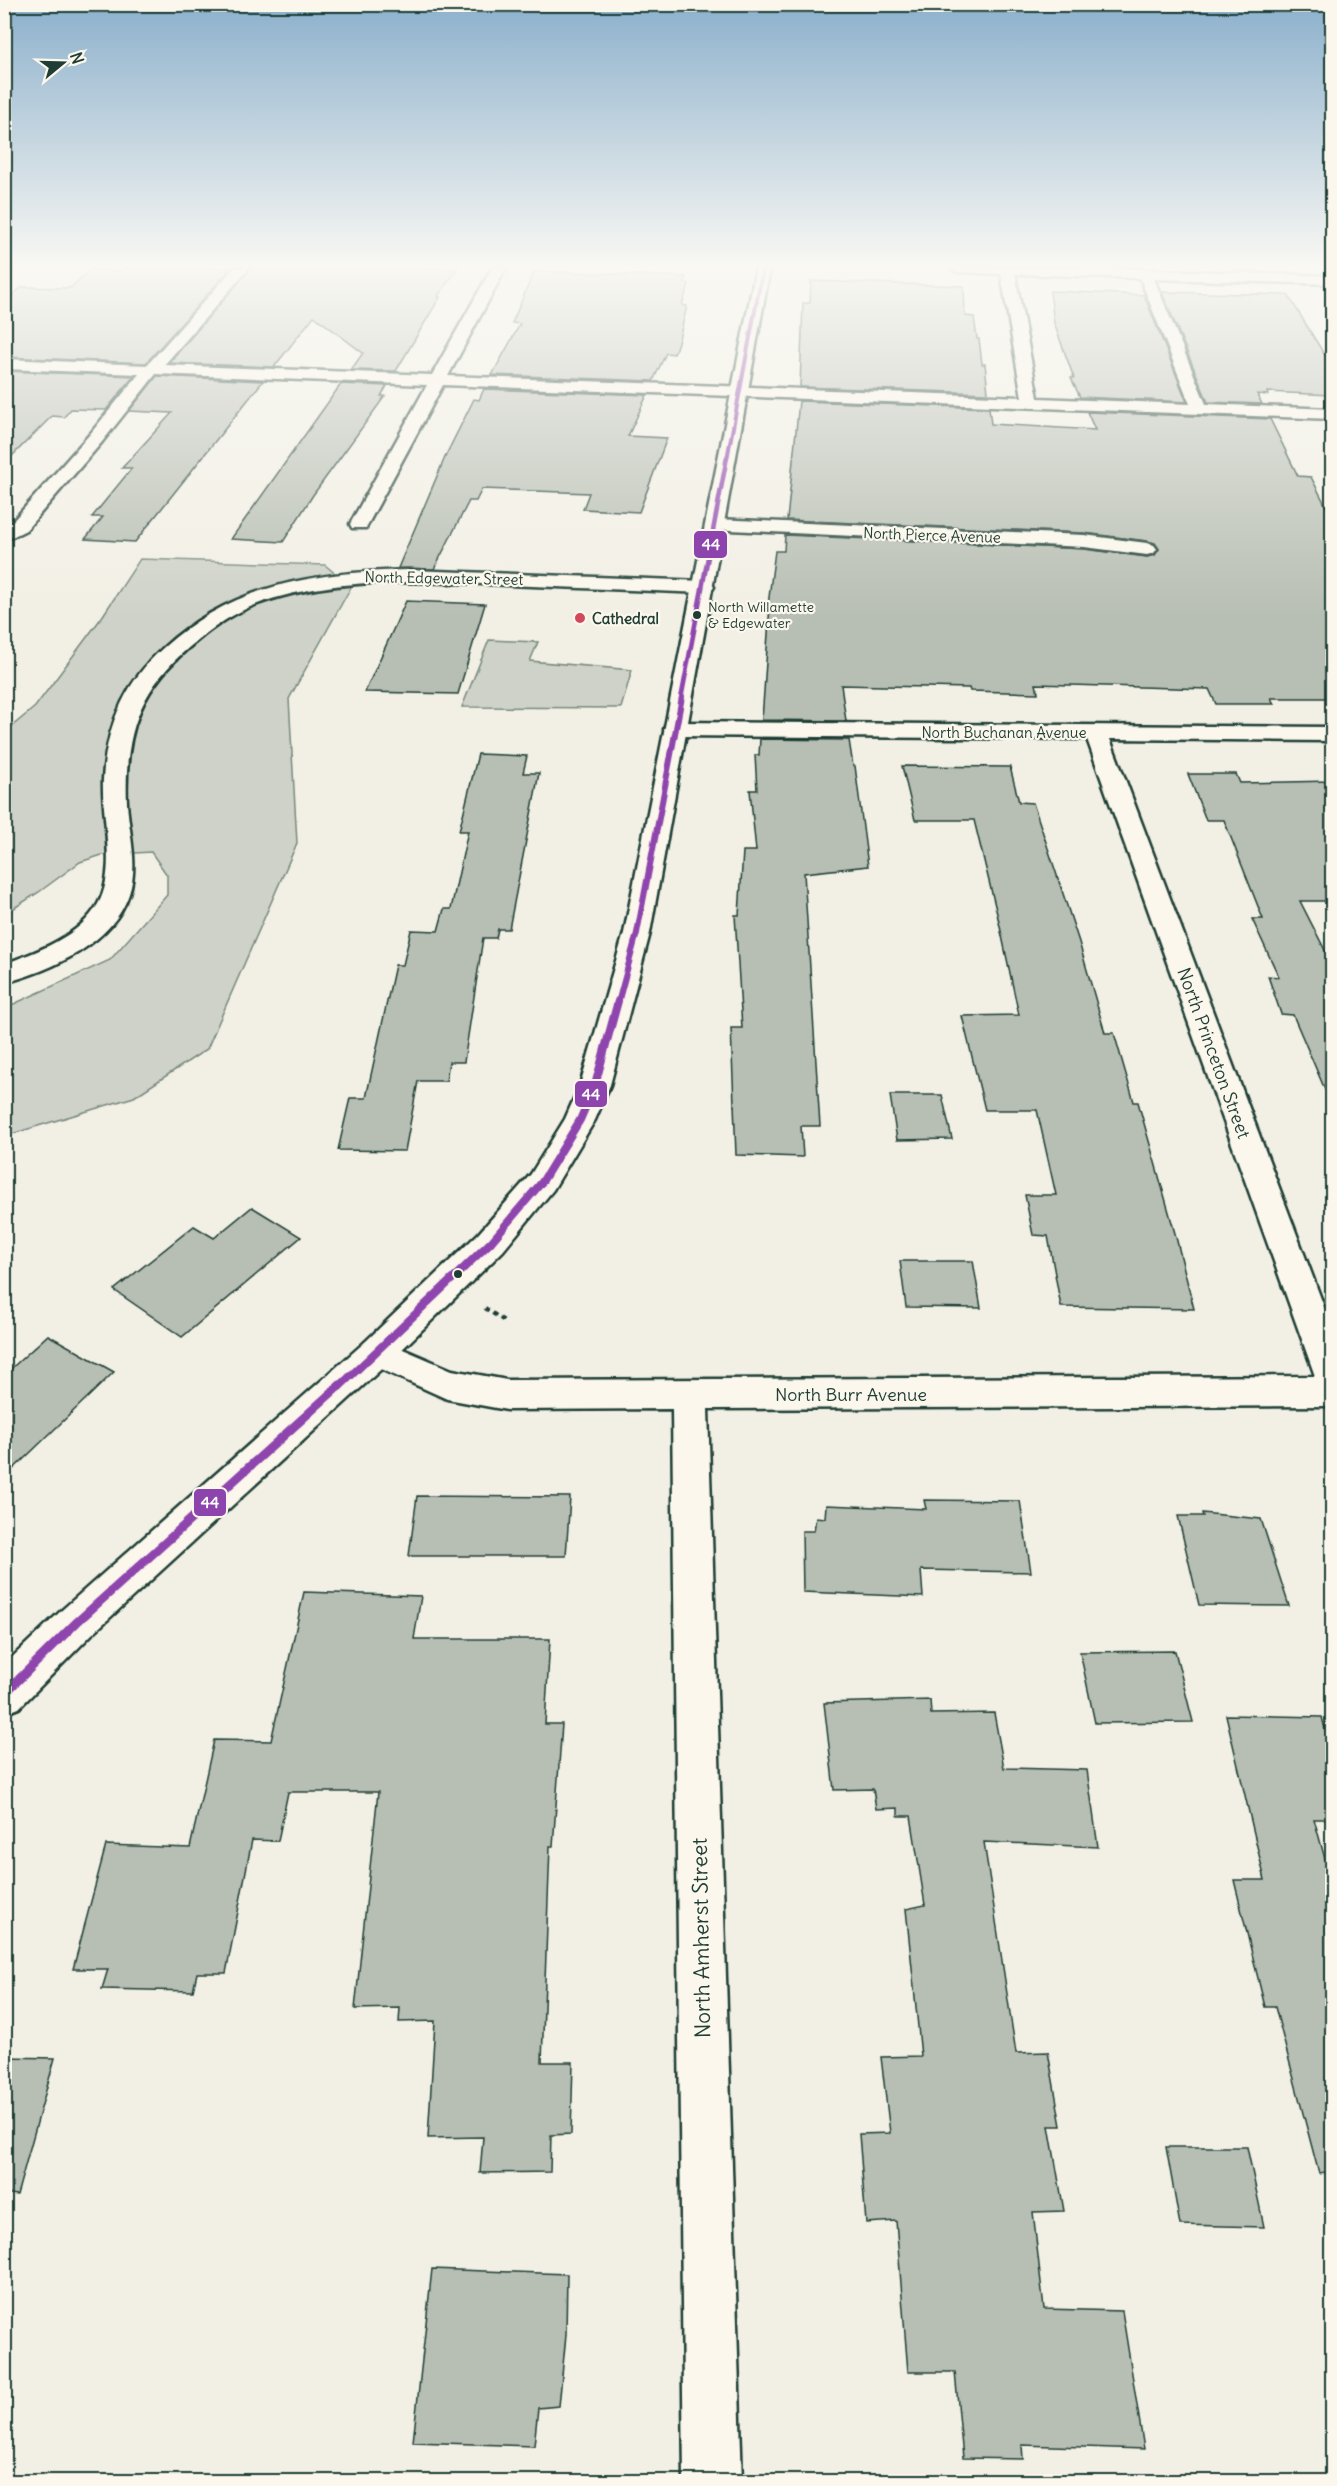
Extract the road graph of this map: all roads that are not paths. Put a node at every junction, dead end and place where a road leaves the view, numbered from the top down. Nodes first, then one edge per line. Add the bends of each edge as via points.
1 (140, 384) edge
2 (437, 384) edge
3 (549, 384) edge
4 (741, 384) edge
5 (1028, 384) edge
6 (1190, 384) edge
7 (740, 391) junction
8 (1031, 403) junction
9 (1200, 409) junction
10 (1328, 418) edge
11 (359, 524) dead end
12 (716, 525) junction
13 (4, 535) edge
14 (1147, 549) dead end
15 (704, 587) junction
16 (675, 729) junction
17 (1095, 733) junction
18 (1332, 734) edge
19 (4, 974) edge
20 (377, 1352) junction
21 (1332, 1374) edge
22 (1332, 1391) edge
23 (690, 1395) junction
24 (4, 1694) edge
25 (713, 2481) edge

1 - 13 street via 19,526
2 - 11 street
3 - 7 street
4 - 7 street
5 - 8 street
6 - 9 street
7 - 8 street
7 - 12 street
8 - 9 street
9 - 10 street
12 - 14 street, North Pierce Avenue via 1084,541
12 - 15 street
15 - 16 street
15 - 19 street, North Edgewater Street via 378,576 306,584 220,613 165,658 132,702 116,767 121,860 110,907 90,929 58,953
16 - 17 street, North Buchanan Avenue
16 - 20 street via 637,933 596,1085 580,1120 542,1182 498,1233
17 - 18 street, North Buchanan Avenue
17 - 21 street, North Princeton Street
20 - 23 street, North Burr Avenue via 447,1384 481,1392
20 - 24 street
22 - 23 street, North Burr Avenue
23 - 25 street, North Amherst Street

